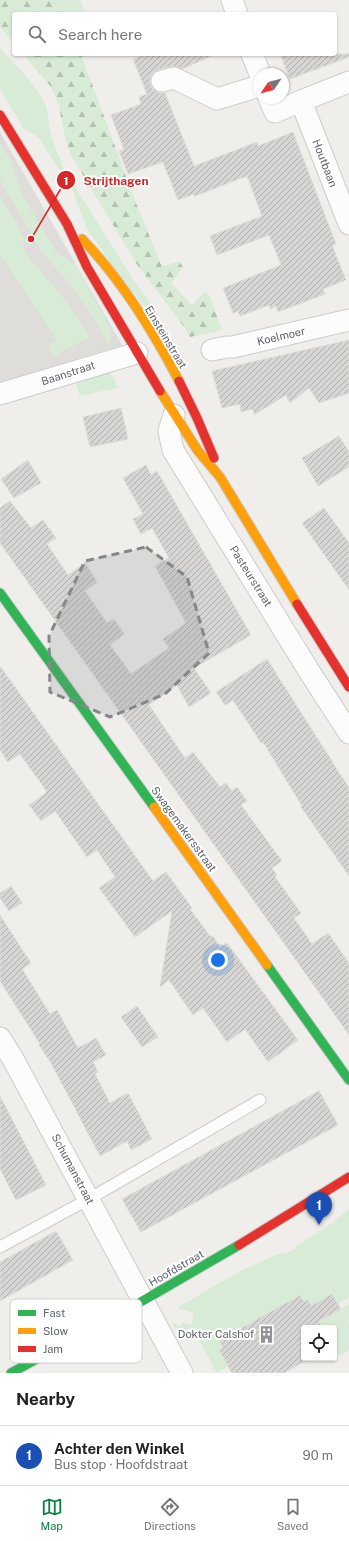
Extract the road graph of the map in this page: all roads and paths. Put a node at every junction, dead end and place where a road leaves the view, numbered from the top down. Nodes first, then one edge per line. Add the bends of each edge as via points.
1 (232, 0) edge
2 (236, 12) edge
3 (253, 56) edge
4 (258, 68) edge
5 (162, 81) dead end
6 (349, 82) edge
7 (253, 88) edge
8 (301, 101) junction
9 (272, 104) edge
10 (0, 114) edge
11 (67, 224) junction
12 (349, 224) edge
13 (349, 320) edge
14 (212, 350) dead end
15 (137, 353) junction
16 (0, 394) edge
17 (174, 415) junction
18 (220, 477) junction
19 (0, 593) edge
20 (349, 687) edge
21 (349, 733) edge
22 (0, 1038) edge
23 (7, 1062) edge
24 (349, 1080) edge
25 (260, 1100) dead end
26 (349, 1177) edge
27 (89, 1199) junction
28 (0, 1247) edge
29 (144, 1301) junction
30 (29, 1363) edge
31 (11, 1373) edge
32 (182, 1373) edge

1 - 2 street
3 - 4 street
5 - 7 street via 174,78 217,99
6 - 8 street
8 - 9 street via 275,112
8 - 12 street, Houtbaan
10 - 11 street, Einsteinstraat
11 - 15 street, Einsteinstraat via 87,268
11 - 18 street, Einsteinstraat via 90,246 152,332 195,414
13 - 14 street, Koelmoer
15 - 16 street, Baanstraat
15 - 17 street, Einsteinstraat
17 - 18 street, Einsteinstraat via 198,452
17 - 21 street, Pasteurstraat via 169,431 173,450
18 - 20 street, Einsteinstraat
19 - 24 street, Swagemakersstraat
22 - 23 street, Schumanstraat
23 - 27 street, Schumanstraat
25 - 27 lane
26 - 29 street, Hoofdstraat
27 - 28 lane
27 - 29 street, Schumanstraat
29 - 32 street, Schumanstraat
30 - 31 street, Hoofdstraat

